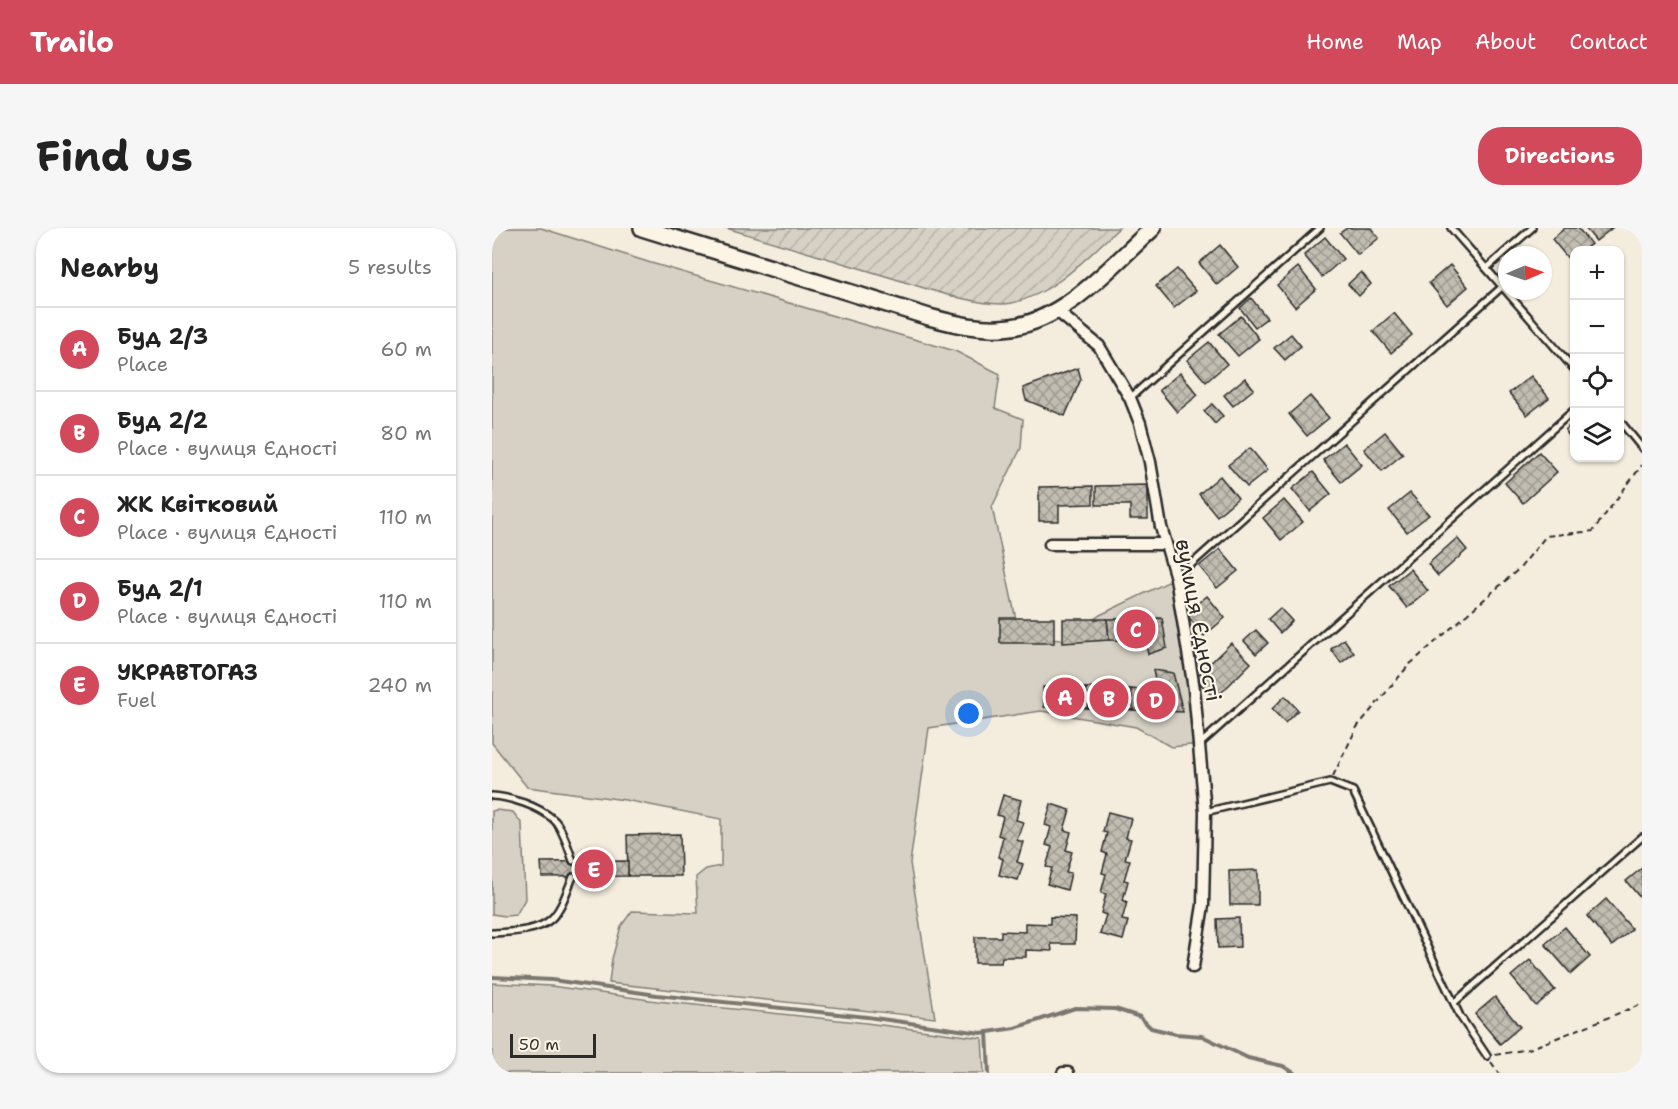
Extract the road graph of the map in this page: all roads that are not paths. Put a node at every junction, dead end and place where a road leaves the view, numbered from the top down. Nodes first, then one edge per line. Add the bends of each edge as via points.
1 (642, 228) edge
2 (1153, 228) edge
3 (1320, 228) edge
4 (1451, 228) edge
5 (1532, 228) edge
6 (1487, 268) junction
7 (1498, 280) edge
8 (1498, 290) edge
9 (1515, 300) edge
10 (1057, 311) junction
11 (1570, 363) edge
12 (1130, 398) junction
13 (1570, 414) edge
14 (1624, 427) edge
15 (1642, 448) edge
16 (1050, 544) dead end
17 (1166, 544) junction
18 (1176, 578) junction
19 (1200, 744) junction
20 (492, 796) edge
21 (1205, 812) junction
22 (1642, 837) edge
23 (573, 861) dead end
24 (573, 877) dead end
25 (492, 933) edge
26 (1193, 967) dead end
27 (1454, 1003) junction
28 (1488, 1056) road end
29 (1063, 1073) edge
30 (1068, 1073) edge

1 - 10 main road via 960,325 1011,327
2 - 10 main road
3 - 12 lane
4 - 6 lane
5 - 6 lane
6 - 7 lane
8 - 18 lane
9 - 11 lane
10 - 12 street, вулиця Єдності via 1099,346
12 - 17 street, вулиця Єдності via 1150,462
13 - 19 lane
14 - 15 lane
16 - 17 street
17 - 18 street, вулиця Єдності
18 - 19 street, вулиця Єдності
19 - 21 street, вулиця Єдності
20 - 23 lane via 531,806 555,820
21 - 26 street, вулиця Єдності via 1203,905
21 - 27 lane via 1330,782 1353,791
22 - 27 lane
24 - 25 lane via 551,919 535,927
27 - 28 lane
29 - 30 street

